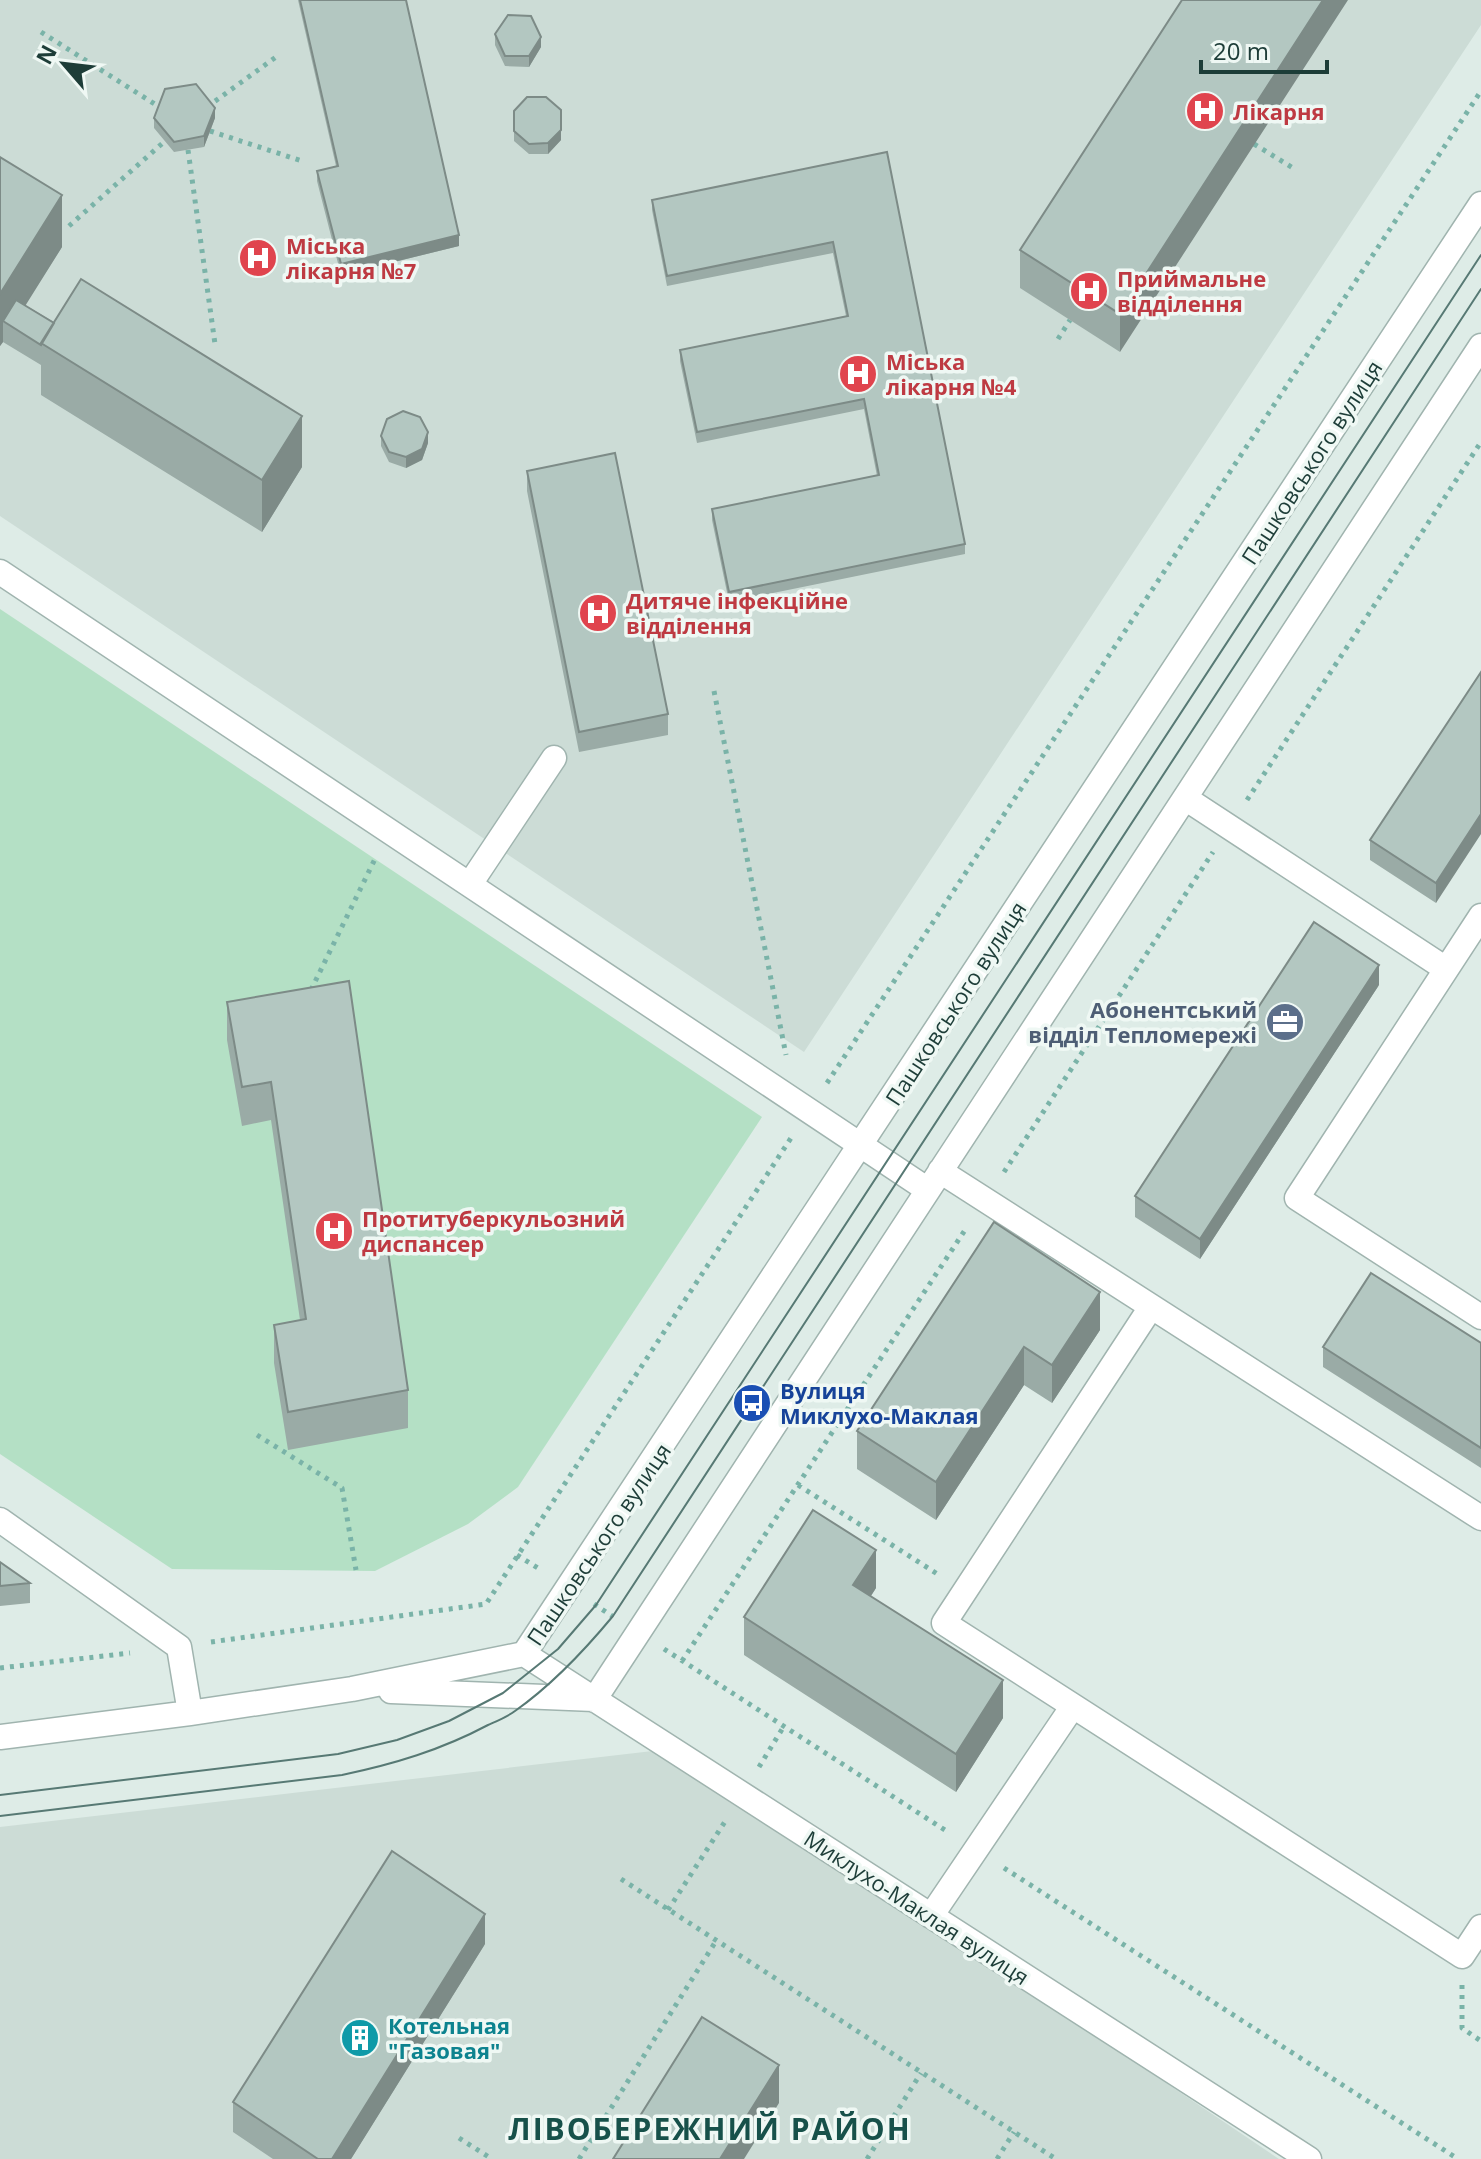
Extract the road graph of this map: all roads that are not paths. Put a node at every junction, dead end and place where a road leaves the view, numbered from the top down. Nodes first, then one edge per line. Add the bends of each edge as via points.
1 (1481, 204) edge
2 (1481, 346) edge
3 (0, 572) edge
4 (554, 758) dead end
5 (1185, 798) junction
6 (470, 884) junction
7 (1481, 916) edge
8 (1446, 969) junction
9 (861, 1145) junction
10 (934, 1181) junction
11 (1151, 1307) junction
12 (1481, 1317) edge
13 (1481, 1518) edge
14 (0, 1520) edge
15 (524, 1654) junction
16 (352, 1689) junction
17 (594, 1700) junction
18 (1073, 1706) junction
19 (190, 1713) junction
20 (0, 1737) edge
21 (931, 1916) junction
22 (1481, 1927) edge
23 (1309, 2159) edge

1 - 9 street, Пашковського вулиця
2 - 5 street
3 - 6 street
4 - 6 street
5 - 8 street
5 - 10 street
6 - 9 street
7 - 8 street
8 - 12 street via 1297,1198
9 - 10 street
9 - 15 street, Пашковського вулиця
10 - 11 street via 985,1200
10 - 17 street
11 - 13 street
11 - 18 street via 944,1623
14 - 19 street via 179,1647
15 - 16 street, Пашковського вулиця
15 - 17 street, Миклухо-Маклая вулиця
16 - 17 street, Пашковського вулиця
16 - 19 street, Пашковського вулиця
17 - 21 street, Миклухо-Маклая вулиця
18 - 21 street
18 - 22 street via 1462,1956
19 - 20 street, Пашковського вулиця
21 - 23 street, Миклухо-Маклая вулиця

